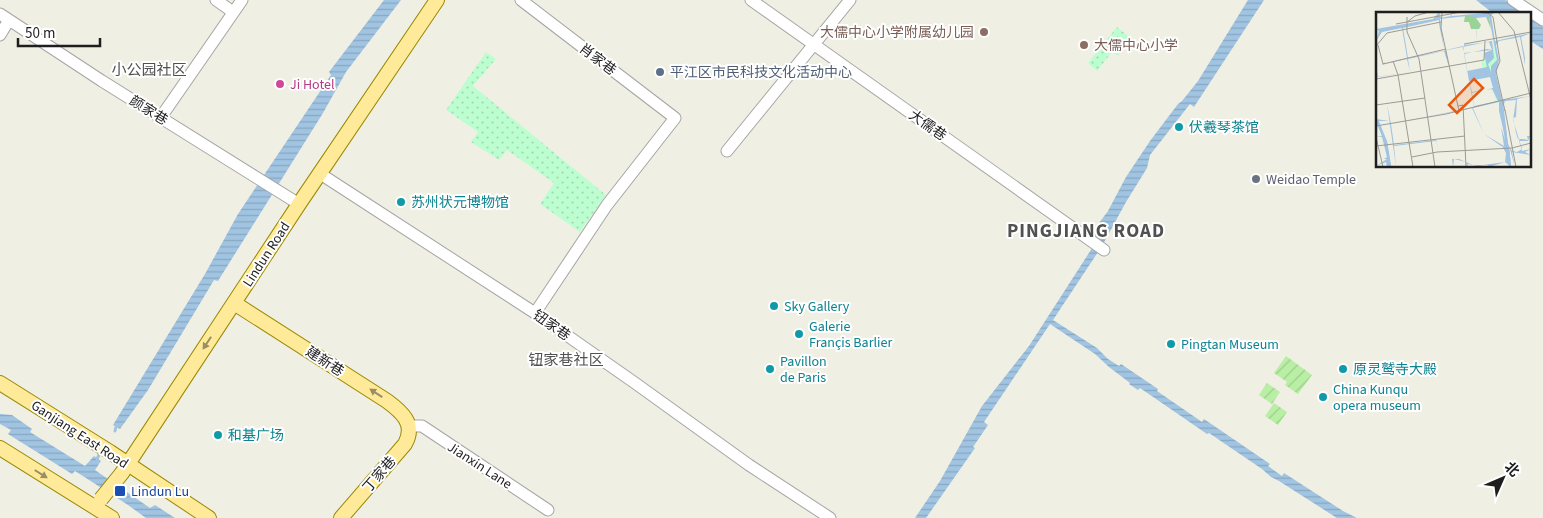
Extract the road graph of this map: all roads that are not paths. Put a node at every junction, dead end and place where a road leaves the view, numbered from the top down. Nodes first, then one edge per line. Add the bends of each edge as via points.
1 (216, 0) edge
2 (242, 0) edge
3 (437, 0) edge
4 (521, 0) edge
5 (751, 0) edge
6 (850, 0) edge
7 (1513, 0) edge
8 (233, 12) junction
9 (4, 17) edge
10 (1543, 20) edge
11 (0, 35) edge
12 (814, 44) junction
13 (161, 117) junction
14 (727, 151) dead end
15 (319, 173) junction
16 (299, 204) junction
17 (1103, 250) dead end
18 (234, 303) junction
19 (535, 313) junction
20 (0, 383) edge
21 (410, 426) junction
22 (0, 448) edge
23 (125, 468) junction
24 (94, 508) edge
25 (548, 510) dead end
26 (112, 518) edge
27 (209, 518) edge
28 (341, 518) edge
29 (830, 518) edge

1 - 8 street
2 - 8 street
3 - 15 main road, Lindun Road
4 - 19 street, 肖家巷 via 675,118 607,205
5 - 12 street, 大儒巷
6 - 12 street
7 - 10 street
8 - 13 street
9 - 11 street
9 - 13 street, 颜家巷
12 - 14 street
12 - 17 street, 大儒巷
13 - 16 street, 颜家巷
15 - 16 main road, Lindun Road
15 - 19 street, 钮家巷
16 - 18 main road, Lindun Road
21 -> 18 main road, 建新巷 via 401,412 387,401
18 -> 23 main road, Lindun Road
19 - 29 street, 钮家巷 via 749,465
20 - 23 main road, Ganjiang East Road via 110,452
21 - 25 street, Jianxin Lane via 422,426
21 - 28 main road, 丁家巷 via 403,447
22 -> 24 main road
23 - 24 main road, Lindun Road, bridge
23 - 27 main road, Ganjiang East Road
24 - 26 main road

